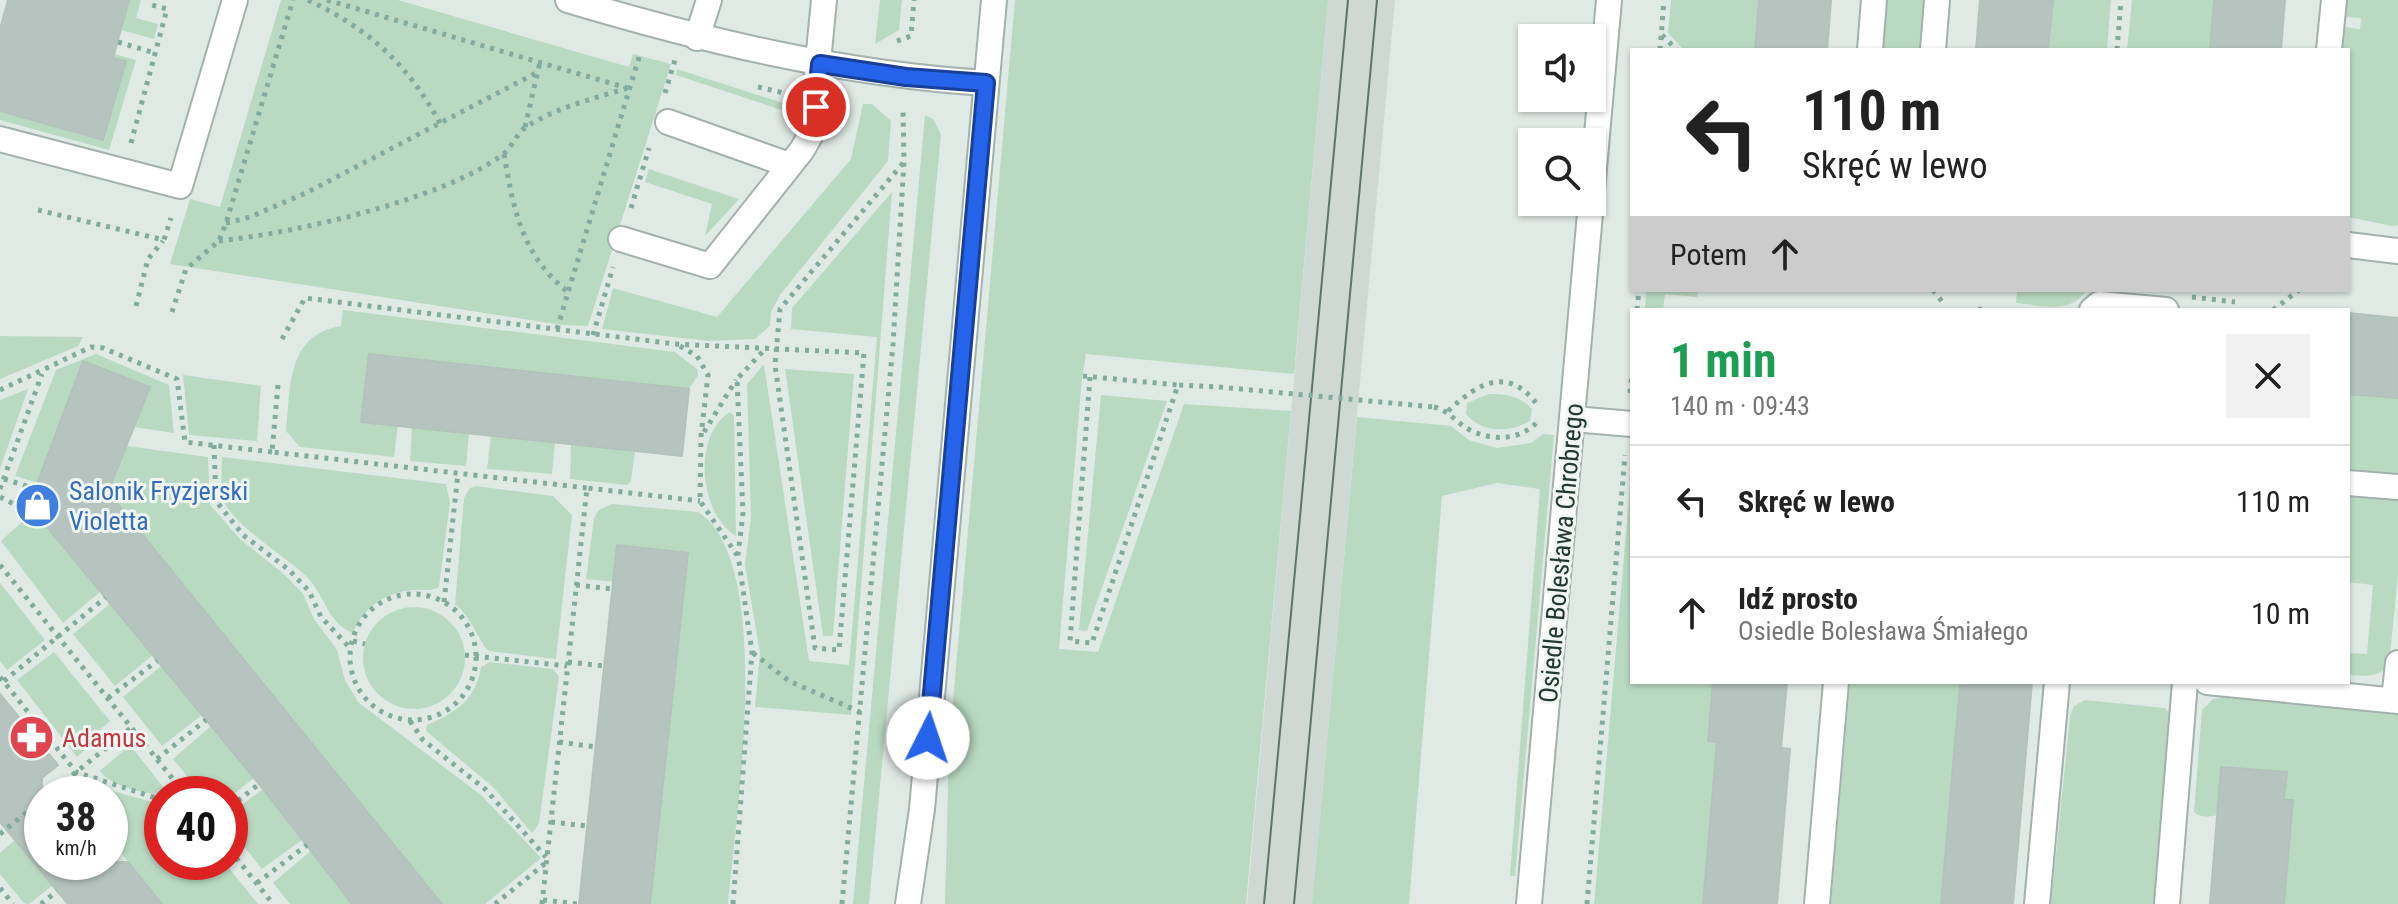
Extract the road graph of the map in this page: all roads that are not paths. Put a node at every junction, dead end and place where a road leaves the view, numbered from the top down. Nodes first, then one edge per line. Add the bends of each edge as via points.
1 (235, 0) edge
2 (568, 0) edge
3 (709, 0) edge
4 (824, 0) edge
5 (994, 0) edge
6 (1609, 0) edge
7 (1874, 0) edge
8 (1937, 0) edge
9 (2334, 0) edge
10 (607, 6) edge
11 (690, 36) junction
12 (1870, 48) edge
13 (1933, 48) edge
14 (2329, 48) edge
15 (820, 64) junction
16 (986, 83) junction
17 (666, 110) road end
18 (1598, 128) edge
19 (0, 139) edge
20 (789, 165) junction
21 (1590, 216) edge
22 (621, 239) road end
23 (2350, 245) edge
24 (2398, 251) edge
25 (2094, 308) edge
26 (2144, 308) edge
27 (1573, 419) junction
28 (1630, 424) edge
29 (2350, 483) edge
30 (2398, 487) edge
31 (2398, 663) edge
32 (1836, 684) edge
33 (2057, 684) edge
34 (2185, 684) edge
35 (2228, 684) edge
36 (2396, 700) edge
37 (922, 809) junction
38 (908, 904) edge
39 (923, 904) edge
40 (1529, 904) edge
41 (1817, 904) edge
42 (2037, 904) edge
43 (2167, 904) edge

1 - 19 street via 180,186
2 - 10 street
3 - 11 street
4 - 15 street
5 - 16 street
6 - 18 street
7 - 12 street
8 - 13 street
9 - 14 street
10 - 11 street
11 - 15 street
15 - 16 street
15 - 20 street via 811,134
16 - 37 street
17 - 20 street
20 - 22 street via 710,266
21 - 27 street, Osiedle Bolesława Chrobrego
23 - 24 street
25 - 26 street
27 - 28 street
27 - 40 street, Osiedle Bolesława Chrobrego
29 - 30 street
31 - 36 street
32 - 41 street
33 - 42 street
34 - 43 street
35 - 36 street
37 - 38 street
37 - 39 street

